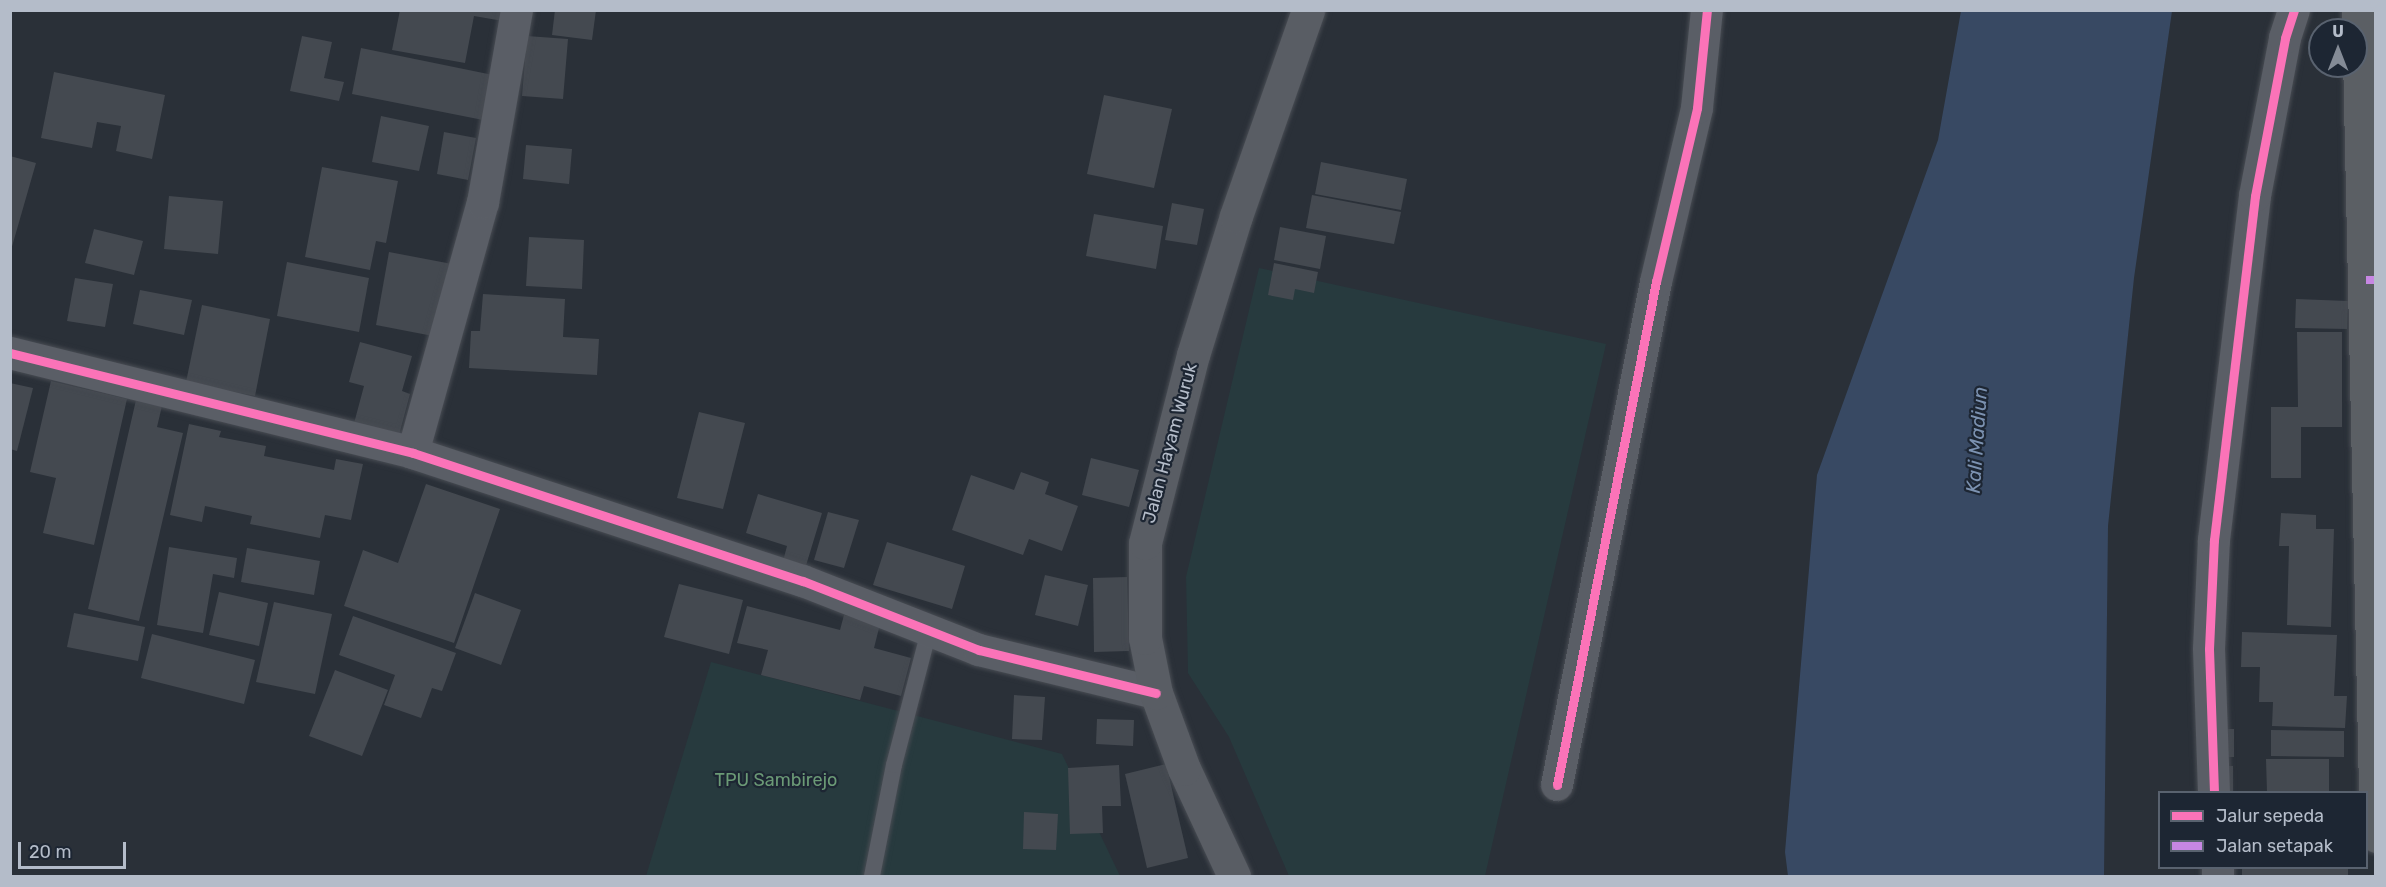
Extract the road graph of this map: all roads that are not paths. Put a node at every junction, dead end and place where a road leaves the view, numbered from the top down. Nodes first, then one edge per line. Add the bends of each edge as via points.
1 (517, 10) edge
2 (1308, 10) edge
3 (1707, 10) edge
4 (2294, 10) edge
5 (2365, 78) edge
6 (2371, 280) edge
7 (10, 353) edge
8 (412, 453) junction
9 (2374, 565) edge
10 (929, 631) junction
11 (1156, 693) junction
12 (1557, 785) dead end
13 (2214, 791) edge
14 (2375, 825) edge
15 (2376, 836) edge
16 (872, 876) edge
17 (1234, 876) edge

1 - 8 street via 483,203
2 - 11 main road, Jalan Hayam Wuruk via 1236,216 1154,497 1145,543 1145,639
3 - 12 street via 1697,108 1656,282
4 - 13 street via 2285,38 2255,195 2214,540 2209,649
5 - 6 highway
6 - 9 highway
7 - 8 street
8 - 10 street via 803,581
9 - 14 highway
10 - 11 street via 979,650
10 - 16 lane via 894,765
11 - 17 main road, Jalan Hayam Wuruk via 1184,770
14 - 15 highway

